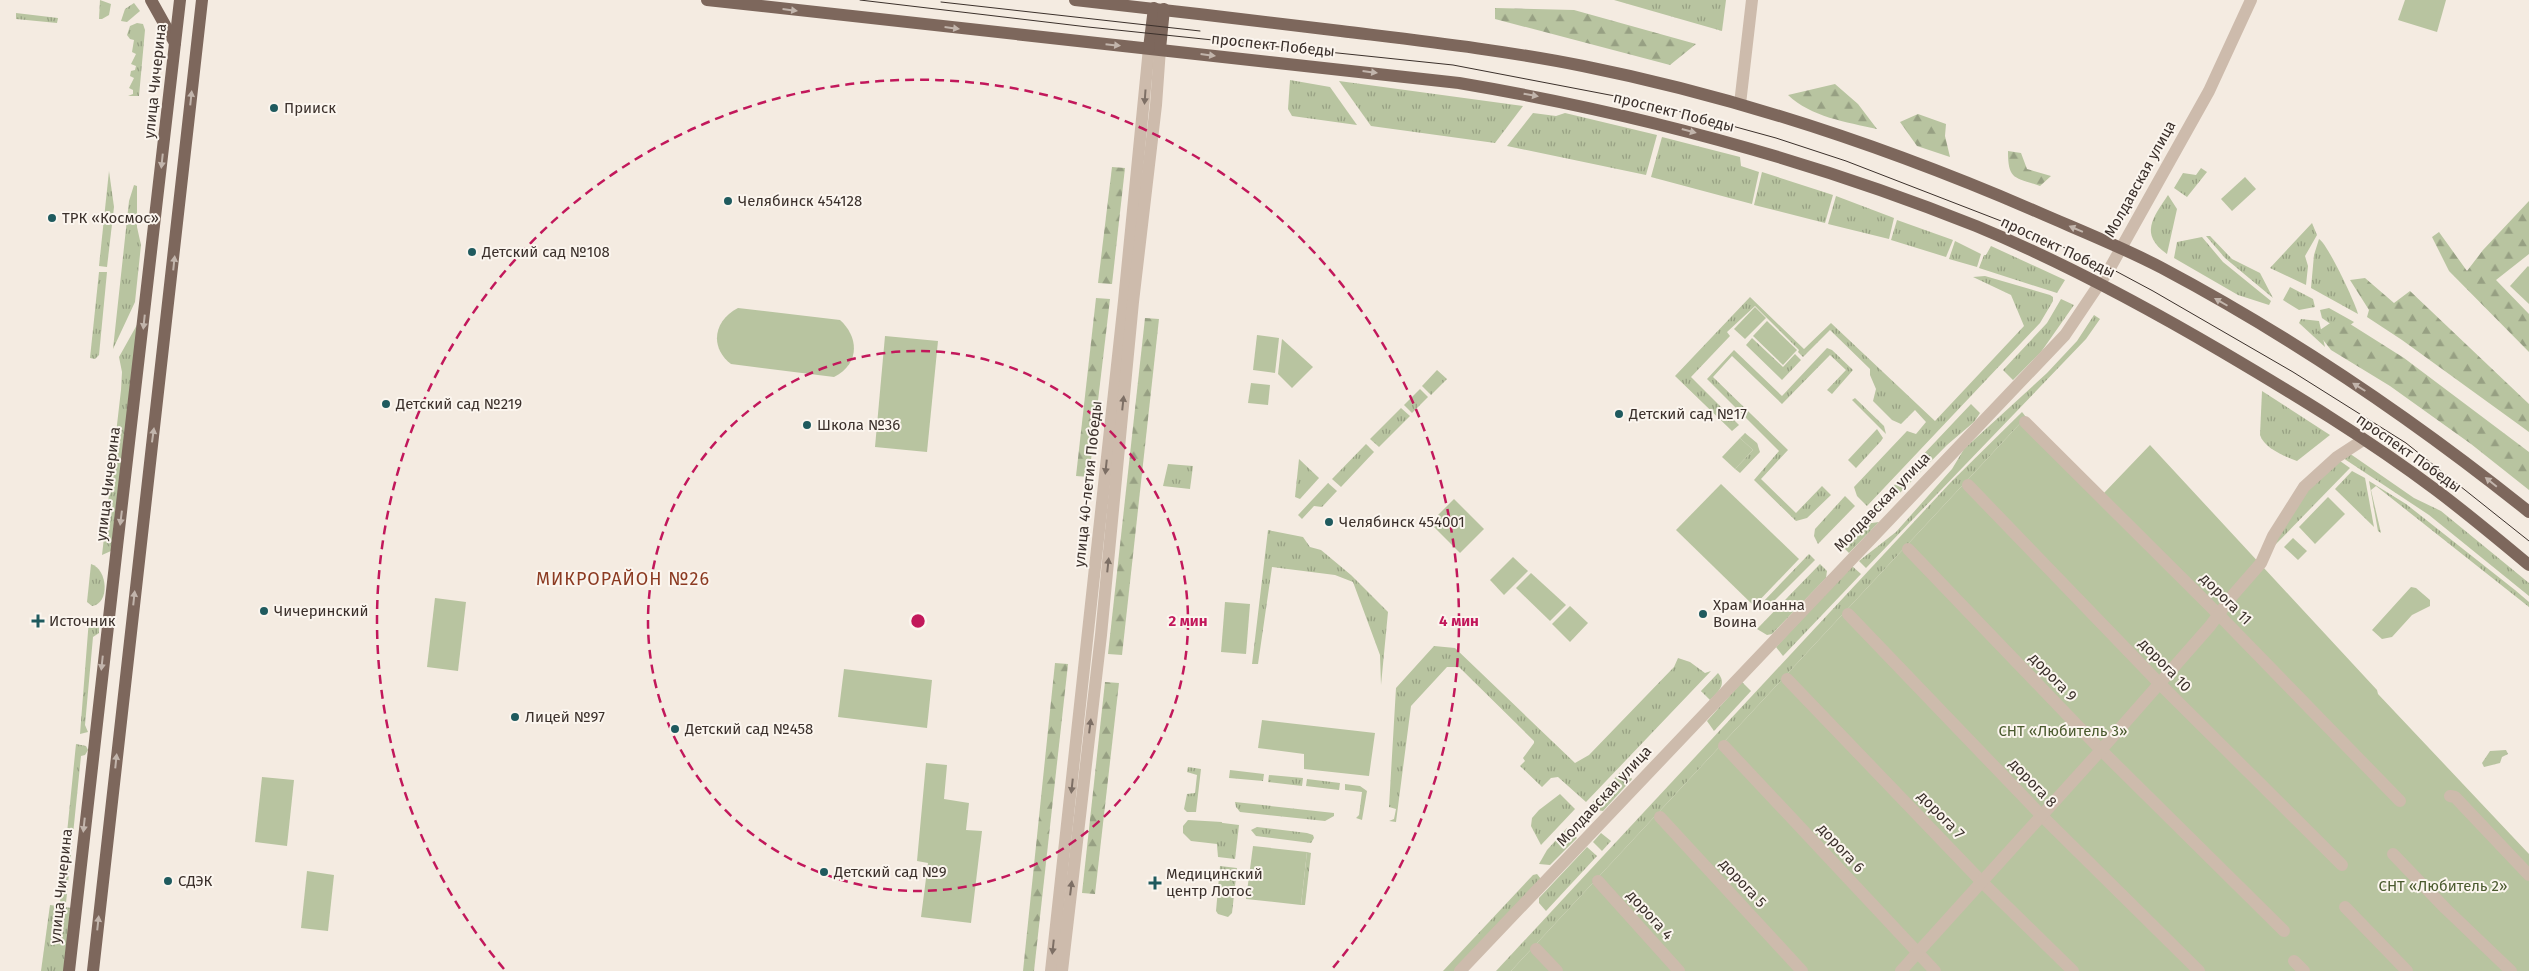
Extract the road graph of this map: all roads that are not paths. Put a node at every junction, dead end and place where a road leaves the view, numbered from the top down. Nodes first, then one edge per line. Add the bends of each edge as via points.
1 (151, 0) edge
2 (180, 0) edge
3 (202, 0) edge
4 (707, 0) edge
5 (1075, 0) edge
6 (1752, 0) edge
7 (2251, 0) edge
8 (1160, 4) edge
9 (175, 43) junction
10 (1154, 48) junction
11 (1740, 104) junction
12 (2120, 247) junction
13 (2100, 283) junction
14 (2025, 422) dead end
15 (2363, 440) junction
16 (127, 470) junction
17 (148, 472) junction
18 (1968, 485) dead end
19 (2529, 512) edge
20 (1908, 549) dead end
21 (2529, 565) edge
22 (1848, 614) dead end
23 (2218, 614) junction
24 (1787, 679) dead end
25 (2159, 683) junction
26 (1724, 746) dead end
27 (2101, 750) junction
28 (2450, 796) dead end
29 (2400, 801) dead end
30 (2041, 815) junction
31 (1660, 817) dead end
32 (2393, 854) dead end
33 (2342, 865) dead end
34 (2529, 875) edge
35 (1598, 881) dead end
36 (1982, 881) junction
37 (1063, 906) junction
38 (2345, 907) dead end
39 (2284, 931) dead end
40 (1536, 949) dead end
41 (1917, 954) junction
42 (2294, 961) dead end
43 (69, 971) edge
44 (93, 971) edge
45 (1051, 971) edge
46 (1062, 971) edge
47 (1460, 971) edge
48 (1557, 971) edge
49 (1679, 971) edge
50 (1802, 971) edge
51 (1901, 971) edge
52 (1935, 971) edge
53 (2073, 971) edge
54 (2199, 971) edge
55 (2304, 971) edge
56 (2407, 971) edge
57 (2511, 971) edge

1 - 9 main road
2 - 9 main road, улица Чичерина
17 -> 3 main road via 159,399
4 -> 10 main road, проспект Победы
5 - 8 main road, проспект Победы
6 - 11 street
7 - 12 street, Молдавская улица via 2210,91
8 - 10 main road, улица 40-летия Победы
8 - 11 main road, проспект Победы via 1485,48 1585,66
9 -> 16 main road, улица Чичерина
10 -> 13 main road, проспект Победы via 1459,83 1540,97 1682,130 1763,151 1967,223
10 - 37 street, улица 40-летия Победы via 1156,105 1129,296 1095,634
12 -> 11 main road, проспект Победы via 1915,162
12 - 13 street, Молдавская улица
19 -> 12 main road, проспект Победы via 2428,433 2371,395 2245,316
13 - 15 main road, проспект Победы via 2249,368
13 - 47 street, Молдавская улица via 2065,334 2036,367
14 - 23 street, дорога 11
15 - 21 main road, проспект Победы via 2436,490
15 - 23 street via 2337,457 2304,487 2273,536 2261,563
16 - 17 main road
16 -> 43 main road, улица Чичерина via 106,624
44 -> 17 main road
18 - 25 street, дорога 10
20 - 27 street, дорога 9
22 - 30 street, дорога 8
23 - 25 street
23 - 29 street, дорога 11
24 - 36 street, дорога 7
25 - 27 street
25 - 33 street, дорога 10
26 - 41 street, дорога 6
27 - 30 street
27 - 39 street, дорога 9
28 - 34 street via 2455,797
30 - 36 street
30 - 54 street, дорога 8
31 - 50 street, дорога 5
32 - 57 street
35 - 49 street, дорога 4
36 - 41 street
36 - 53 street, дорога 7
37 -> 45 street, улица 40-летия Победы
37 - 46 street, улица 40-летия Победы
38 - 56 street
40 - 48 street
41 - 51 street
41 - 52 street, дорога 6
42 - 55 street

